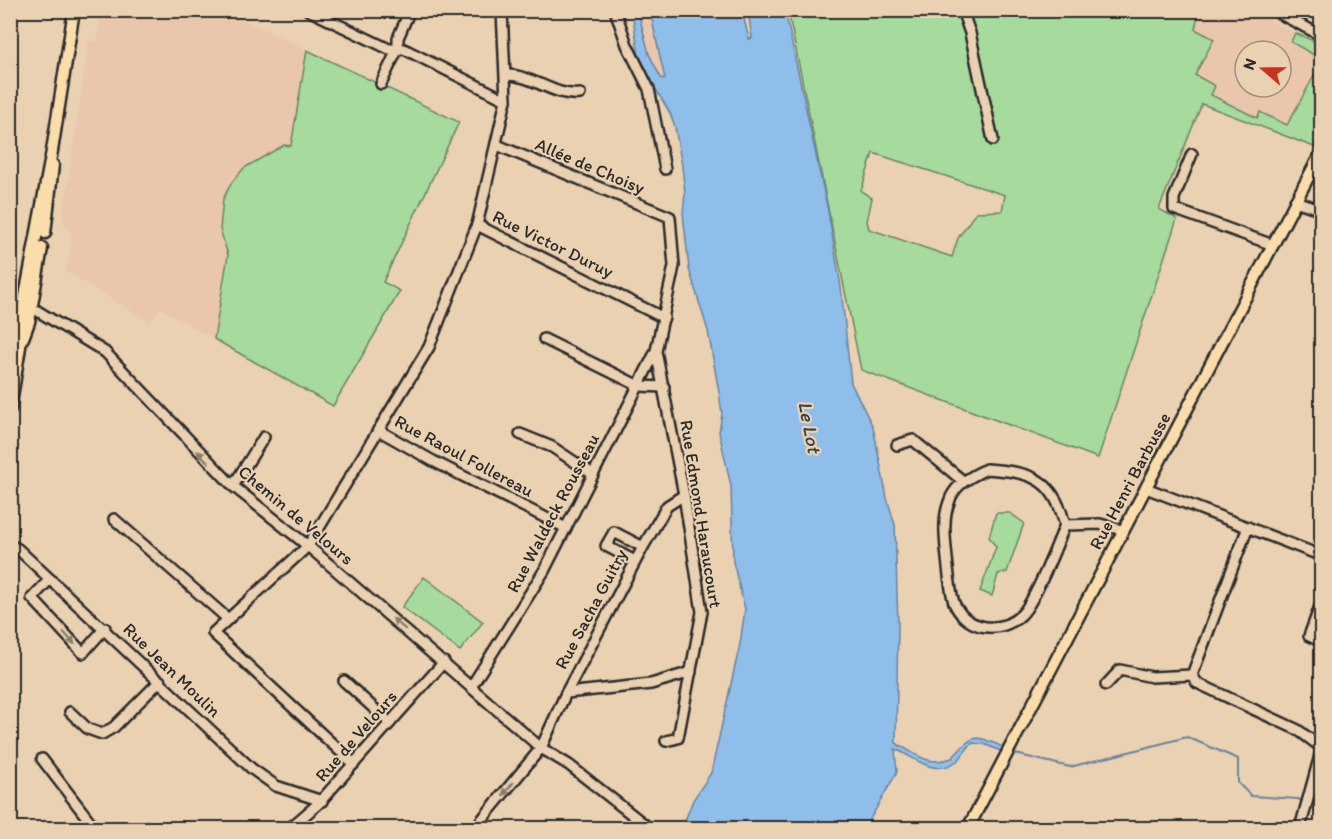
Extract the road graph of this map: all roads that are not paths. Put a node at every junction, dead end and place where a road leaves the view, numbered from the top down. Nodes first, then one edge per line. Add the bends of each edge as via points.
1 (74, 10) edge
2 (308, 10) edge
3 (410, 10) edge
4 (502, 10) edge
5 (615, 10) edge
6 (962, 10) edge
7 (1273, 10) edge
8 (1322, 36) edge
9 (398, 48) junction
10 (507, 75) junction
11 (381, 84) dead end
12 (580, 94) dead end
13 (506, 100) junction
14 (993, 140) dead end
15 (497, 145) junction
16 (1322, 150) edge
17 (1192, 154) dead end
18 (665, 169) dead end
19 (1295, 201) junction
20 (1322, 210) edge
21 (670, 217) joint
22 (477, 225) junction
23 (1273, 245) junction
24 (27, 306) junction
25 (664, 318) junction
26 (543, 339) dead end
27 (656, 351) junction
28 (639, 386) junction
29 (664, 387) junction
30 (10, 409) edge
31 (378, 430) junction
32 (520, 434) dead end
33 (264, 437) dead end
34 (897, 445) dead end
35 (593, 474) junction
36 (963, 481) junction
37 (233, 486) junction
38 (1146, 488) junction
39 (684, 495) junction
40 (114, 519) dead end
41 (1065, 525) junction
42 (1248, 526) junction
43 (566, 528) junction
44 (1122, 530) junction
45 (10, 545) edge
46 (308, 546) junction
47 (643, 547) junction
48 (1322, 555) edge
49 (635, 561) junction
50 (50, 579) junction
51 (1322, 602) edge
52 (228, 619) junction
53 (105, 628) junction
54 (1322, 642) edge
55 (444, 662) junction
56 (691, 672) junction
57 (1192, 675) junction
58 (160, 681) junction
59 (344, 681) dead end
60 (1106, 685) dead end
61 (471, 687) junction
62 (566, 693) junction
63 (70, 712) dead end
64 (390, 723) junction
65 (666, 741) dead end
66 (541, 748) junction
67 (1322, 748) edge
68 (42, 759) dead end
69 (354, 764) junction
70 (322, 801) junction
71 (95, 828) edge
72 (290, 828) edge
73 (475, 828) edge
74 (649, 828) edge
75 (968, 828) edge
76 (1300, 828) edge

1 - 24 main road
2 - 9 street via 389,49
3 - 9 street via 398,38
4 - 10 street, Rue Victor Duruy
5 - 18 street via 649,89
6 - 14 street
7 - 8 street
9 - 11 street
9 - 13 street
10 - 12 street via 518,75 568,96
10 - 13 street, Rue Victor Duruy
13 - 15 street, Rue Victor Duruy
15 - 21 street, Allée de Choisy
15 - 22 street, Rue Victor Duruy
16 - 19 main road, Rue Henri Barbusse
17 - 23 street via 1174,198 1174,209
19 - 20 street
19 - 23 main road, Rue Henri Barbusse
21 - 25 street, Rue Edmond Haraucourt via 674,266
22 - 25 street, Rue Victor Duruy
22 - 31 street via 429,346
23 - 38 main road, Rue Henri Barbusse
24 - 30 main road
37 -> 24 street, Chemin de Velours via 105,352
25 - 27 street, Rue Edmond Haraucourt
26 - 28 street
27 - 28 street, Rue Waldeck Rousseau
27 - 29 street, Rue Edmond Haraucourt
28 - 29 street
28 - 35 street, Rue Waldeck Rousseau
29 - 39 street, Rue Edmond Haraucourt
31 - 43 street, Rue Raoul Follereau
31 - 46 street
32 - 35 street via 552,447
33 - 37 street
34 - 36 street via 913,440
35 - 43 street, Rue Waldeck Rousseau
36 - 41 street via 986,469 1011,471 1036,480 1053,492
36 - 41 street via 951,496 945,524 952,591 955,605 968,620 982,627 1002,627 1022,614 1052,559
37 - 46 street, Chemin de Velours
38 - 42 street
38 - 44 main road, Rue Henri Barbusse
39 - 47 street, Rue Sacha Guitry via 667,506
39 - 56 street, Rue Edmond Haraucourt via 702,612
40 - 52 street
41 - 44 street via 1100,524
42 - 48 street
42 - 57 street
43 - 61 street, Rue Waldeck Rousseau via 544,571
44 - 75 main road, Rue Henri Barbusse
45 - 50 street, Rue Jean Moulin
46 - 52 street
55 -> 46 street, Chemin de Velours
47 - 49 street, Rue Sacha Guitry
47 - 49 street via 614,532 606,546
49 - 62 street, Rue Sacha Guitry
50 - 53 street, Rue Jean Moulin
50 -> 53 street via 32,598 82,653
51 - 54 street via 1309,636
52 - 69 street via 213,633
53 - 58 street, Rue Jean Moulin
55 - 61 street, Chemin de Velours
55 - 64 street, Rue de Velours
56 - 62 street via 651,684
56 - 65 street, Rue Edmond Haraucourt via 678,738
57 - 60 street via 1152,677 1120,670
57 - 67 street via 1197,683 1299,730
58 - 63 street via 102,734 88,729
58 - 70 street, Rue Jean Moulin via 252,769 276,786
59 - 64 street
61 - 66 street, Chemin de Velours
62 - 66 street, Rue Sacha Guitry
64 - 69 street, Rue de Velours
66 -> 73 street, Rue Sacha Guitry
66 - 74 street, Chemin de Velours via 569,765
67 - 76 street
68 - 71 street
69 - 70 street, Rue de Velours
70 - 72 street, Rue de Velours

